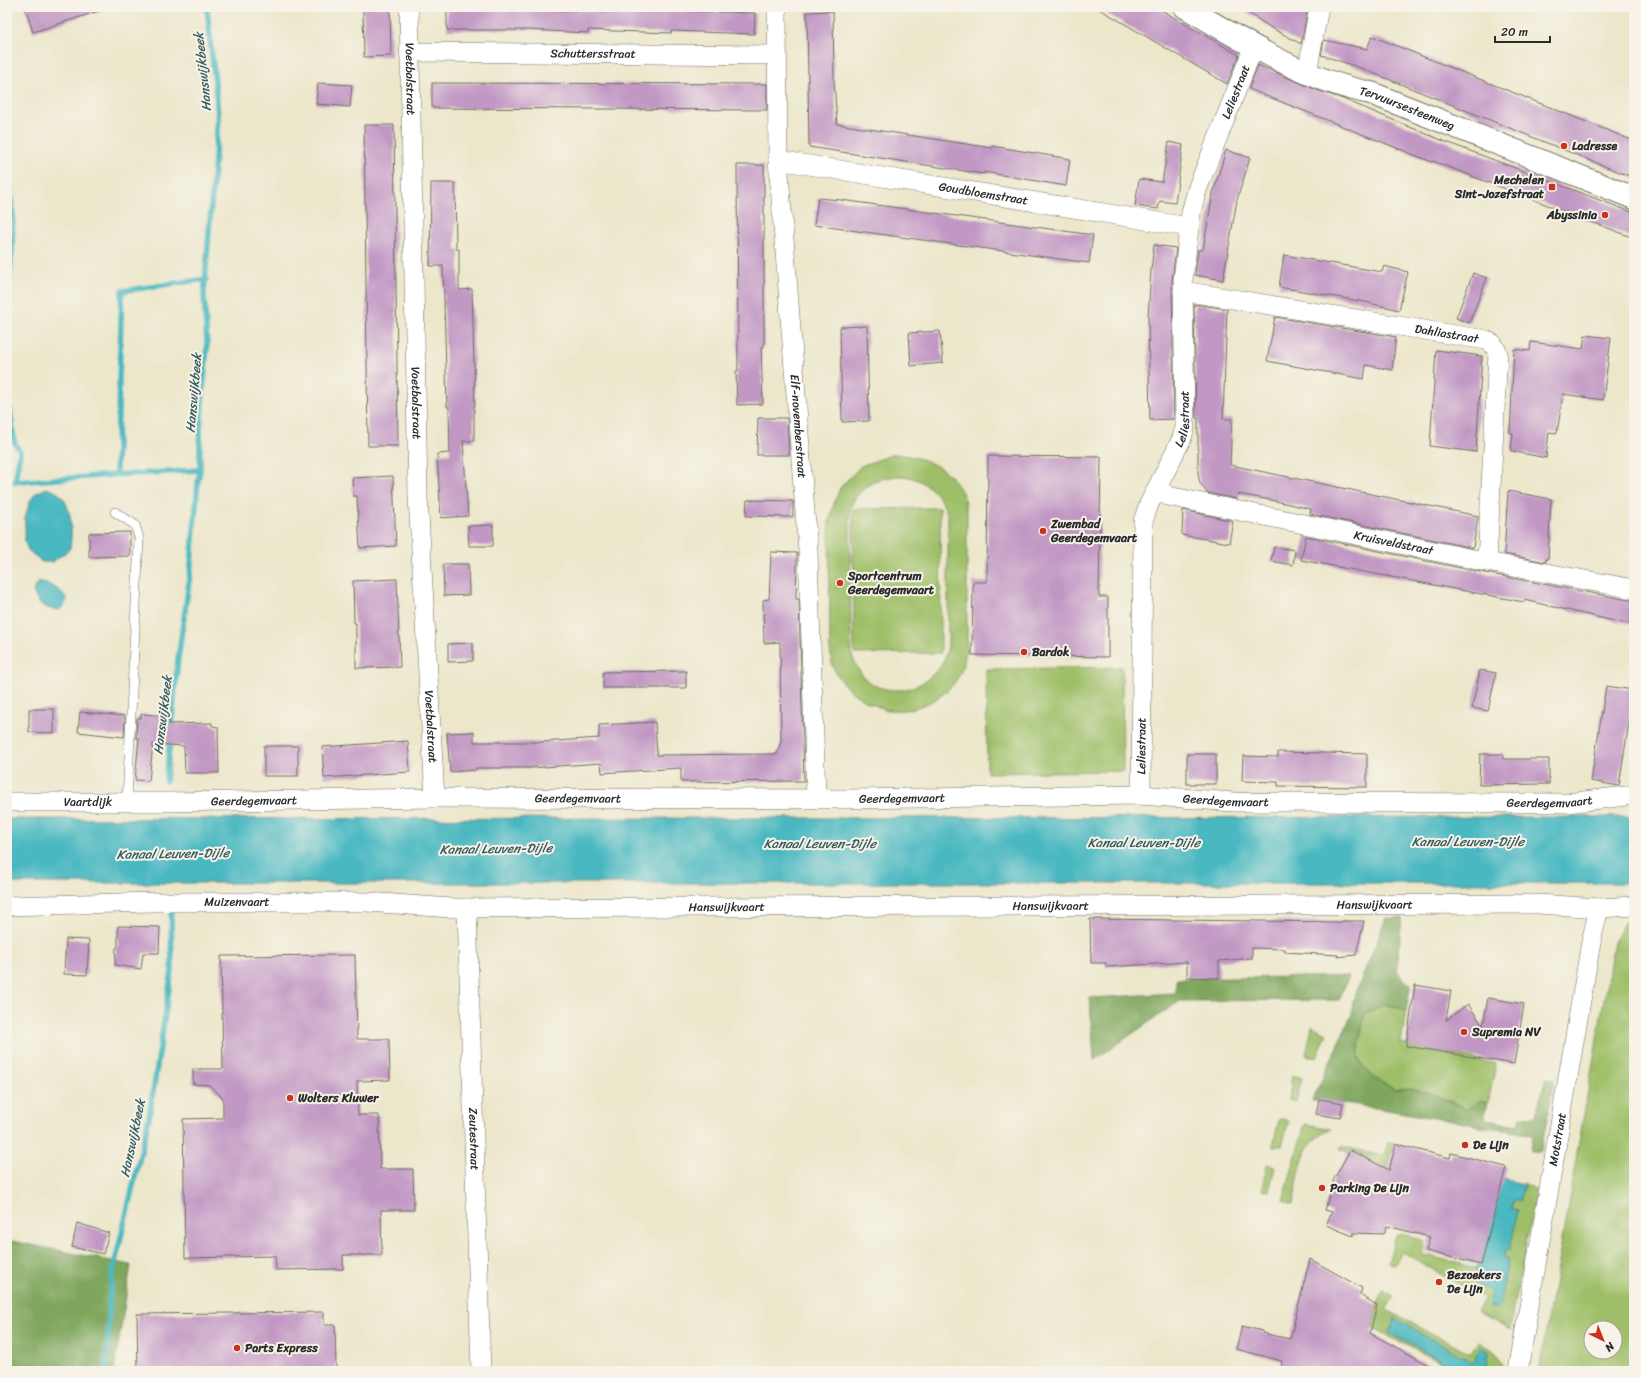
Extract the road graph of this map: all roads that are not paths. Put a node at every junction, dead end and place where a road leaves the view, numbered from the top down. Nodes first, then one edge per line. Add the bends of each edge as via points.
1 (409, 7) edge
2 (777, 7) edge
3 (1185, 7) edge
4 (1319, 7) edge
5 (1254, 46) junction
6 (409, 52) junction
7 (777, 55) junction
8 (1306, 73) junction
9 (778, 160) junction
10 (1634, 198) edge
11 (1189, 227) junction
12 (1183, 291) junction
13 (1157, 488) junction
14 (115, 512) dead end
15 (1487, 562) junction
16 (1634, 589) edge
17 (1633, 792) edge
18 (1141, 795) junction
19 (435, 798) junction
20 (816, 798) junction
21 (7, 802) edge
22 (127, 802) junction
23 (168, 802) joint
24 (7, 906) edge
25 (1634, 906) edge
26 (467, 908) junction
27 (1599, 908) junction
28 (481, 1371) edge
29 (1518, 1371) edge

1 - 6 street, Voetbalstraat
2 - 7 street, Elf-novemberstraat
3 - 5 street, Tervuursesteenweg
4 - 8 street
5 - 8 street, Tervuursesteenweg
5 - 11 street, Leliestraat via 1198,187
6 - 7 street, Schuttersstraat
6 - 19 street, Voetbalstraat via 418,497
7 - 9 street, Elf-novemberstraat
8 - 10 street, Tervuursesteenweg via 1334,84 1371,93
9 - 11 street, Goudbloemstraat
9 - 20 street, Elf-novemberstraat via 808,551
11 - 12 street, Leliestraat
12 - 13 street, Leliestraat via 1185,427
12 - 15 street, Dahliastraat via 1486,340 1494,344 1498,353
13 - 15 street, Kruisveldstraat via 1168,496
13 - 18 street, Leliestraat via 1143,520
14 - 22 lane via 136,526 139,538
15 - 16 street, Kruisveldstraat
17 - 18 street, Geerdegemvaart via 1567,803 1234,802
18 - 20 street, Geerdegemvaart
19 - 20 street, Geerdegemvaart
19 - 23 street, Geerdegemvaart
21 - 22 street, Vaartdijk
22 - 23 street, Vaartdijk
24 - 26 street, Muizenvaart via 154,902 367,902
25 - 27 street, Hanswijkvaart
26 - 27 street, Hanswijkvaart via 1538,904
26 - 28 street, Zeutestraat
27 - 29 street, Motstraat via 1591,942

